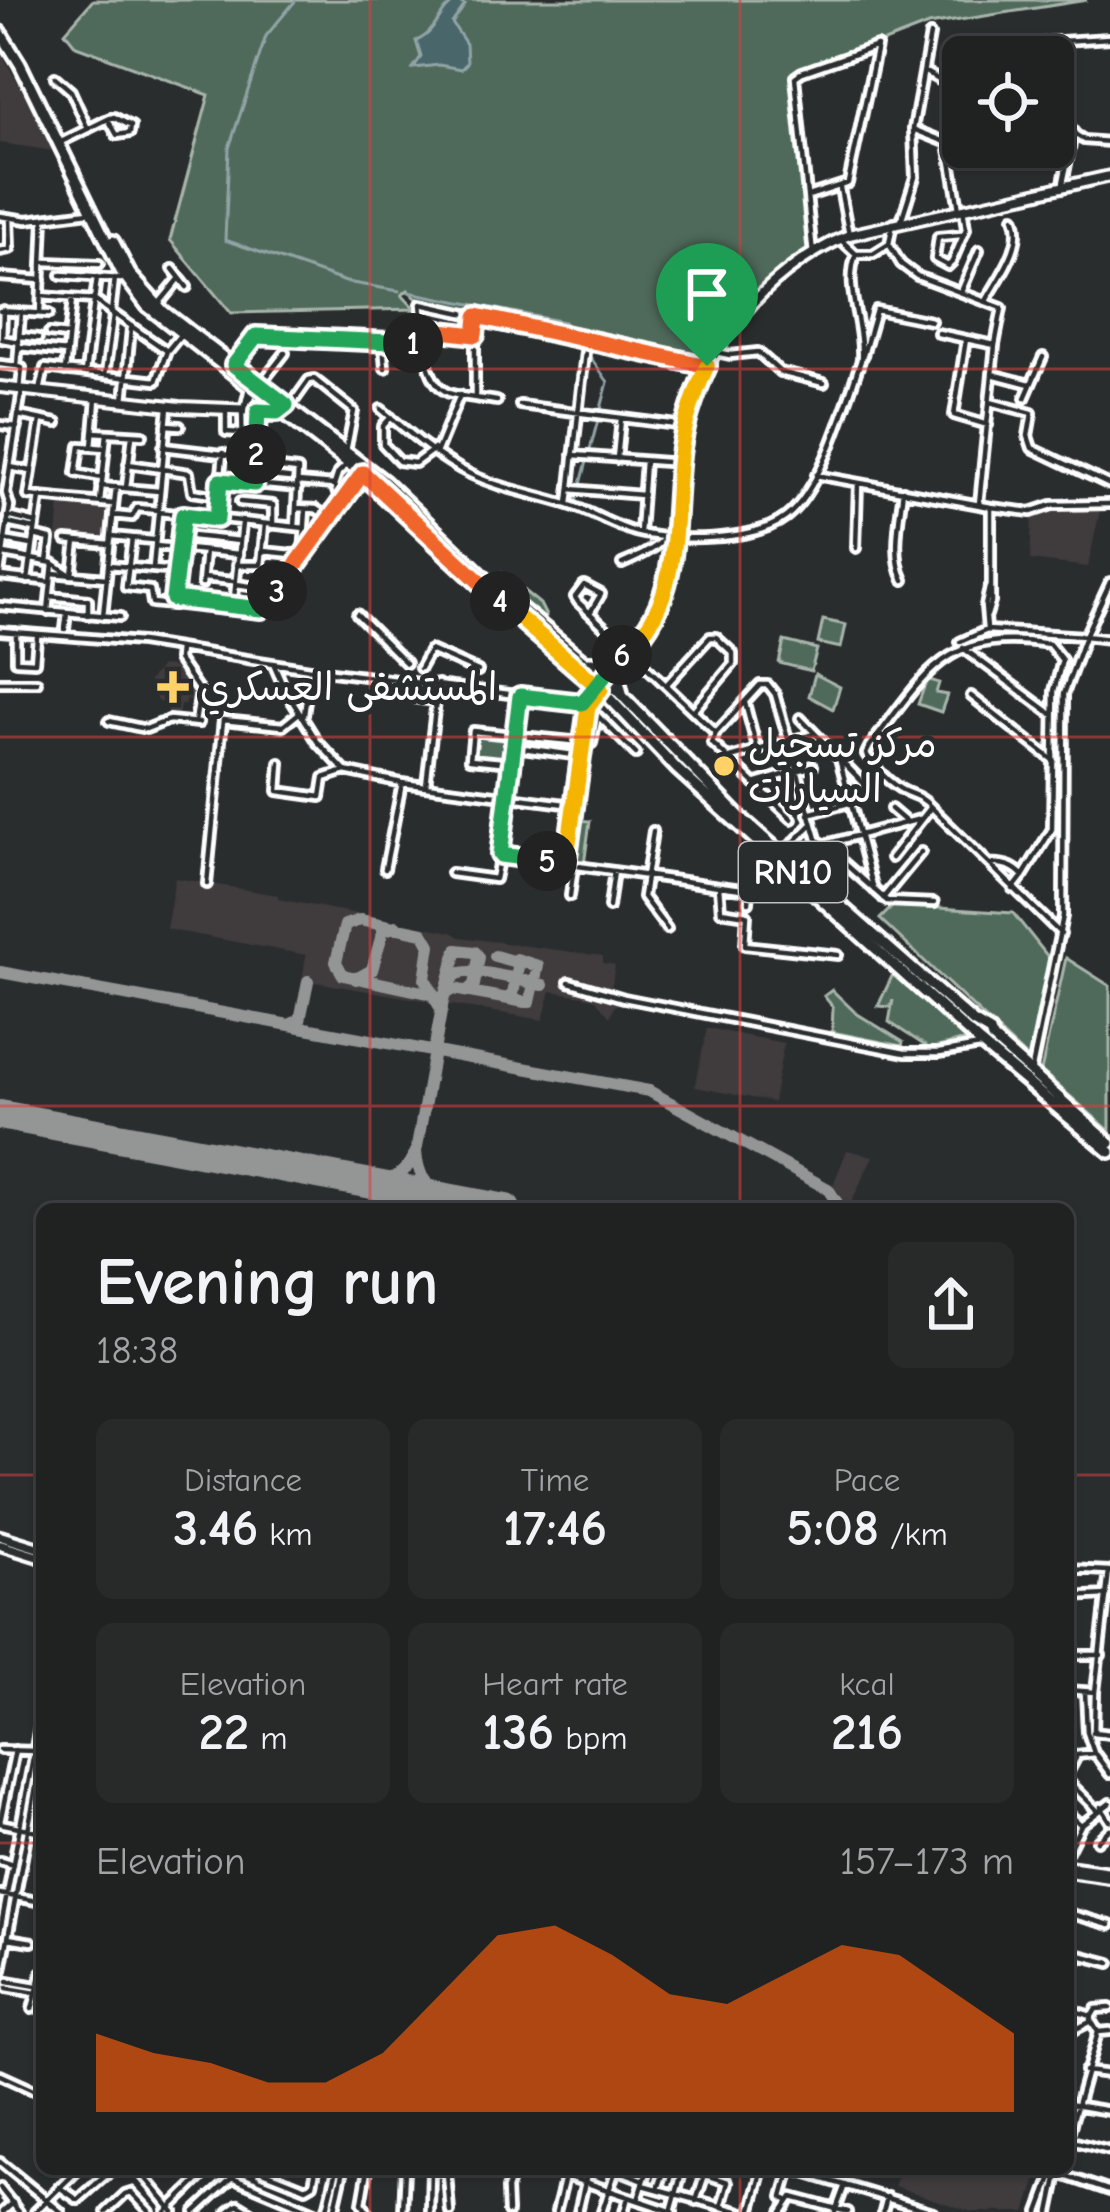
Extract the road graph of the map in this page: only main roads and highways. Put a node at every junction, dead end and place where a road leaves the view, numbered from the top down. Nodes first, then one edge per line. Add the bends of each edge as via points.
1 (0, 27) edge
2 (61, 142) junction
3 (256, 387) junction
4 (249, 410) road end
5 (347, 457) junction
6 (382, 484) junction
7 (587, 662) junction
8 (602, 682) junction
9 (624, 698) junction
10 (981, 1038) junction
11 (1110, 1143) edge
12 (1110, 1152) edge

1 - 2 main road, RN10
2 - 3 main road, RN10 via 130,274
2 - 3 main road, RN10 via 126,280 181,334
3 - 4 main road
3 - 5 main road, RN10
5 - 6 main road, RN10
5 - 6 main road, RN10
6 - 7 main road, RN10
6 - 8 main road, RN10 via 507,608
7 - 8 main road, RN10
7 - 9 main road via 622,658
8 - 9 main road, RN10
8 - 10 main road, RN10 via 677,769
9 - 10 main road, RN10
10 - 11 main road, RN10
10 - 12 main road, RN10

